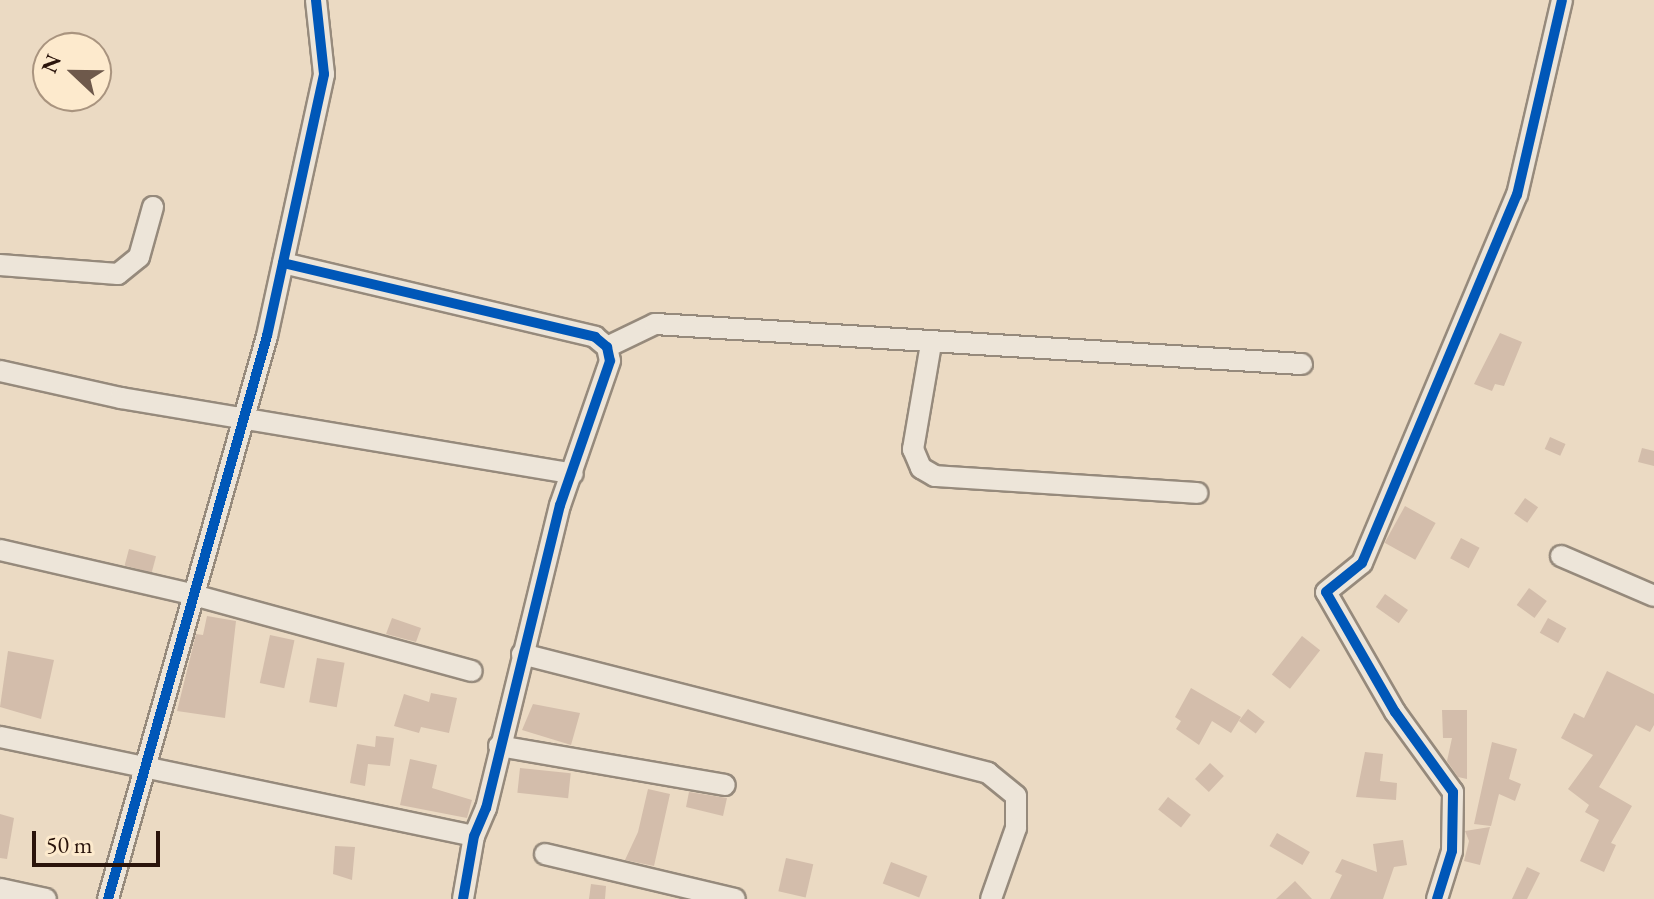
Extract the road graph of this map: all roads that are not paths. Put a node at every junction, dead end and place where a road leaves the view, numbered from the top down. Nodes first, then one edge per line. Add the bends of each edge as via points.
1 (316, 0) edge
2 (1562, 0) edge
3 (153, 207) dead end
4 (283, 263) junction
5 (0, 265) edge
6 (931, 344) junction
7 (607, 347) junction
8 (1302, 364) dead end
9 (0, 371) edge
10 (243, 415) junction
11 (573, 474) junction
12 (1197, 493) dead end
13 (0, 550) edge
14 (1561, 556) dead end
15 (190, 594) junction
16 (1654, 596) edge
17 (522, 654) junction
18 (472, 671) dead end
19 (0, 737) edge
20 (499, 746) junction
21 (144, 769) junction
22 (725, 785) dead end
23 (474, 836) junction
24 (545, 854) dead end
25 (0, 889) edge
26 (46, 899) edge
27 (108, 899) edge
28 (463, 899) edge
29 (735, 899) edge
30 (991, 899) edge
31 (1437, 899) edge

1 - 4 street via 324,74
2 - 31 street via 1517,195 1362,563 1326,592 1395,712 1453,792 1452,851
3 - 5 street via 139,257 118,274
4 - 7 street via 595,337
4 - 10 street
6 - 7 street via 655,324
6 - 8 street
6 - 12 street via 913,449 921,468 935,476
7 - 11 street via 610,361
9 - 10 street via 121,398
10 - 11 street
10 - 15 street
11 - 17 street via 560,505
13 - 15 street
14 - 16 street
15 - 18 street
15 - 21 street
17 - 20 street
17 - 30 street via 988,773 1016,796 1016,828
19 - 21 street
20 - 22 street
20 - 23 street
21 - 23 street
21 - 27 street
23 - 28 street
24 - 29 street
25 - 26 street

